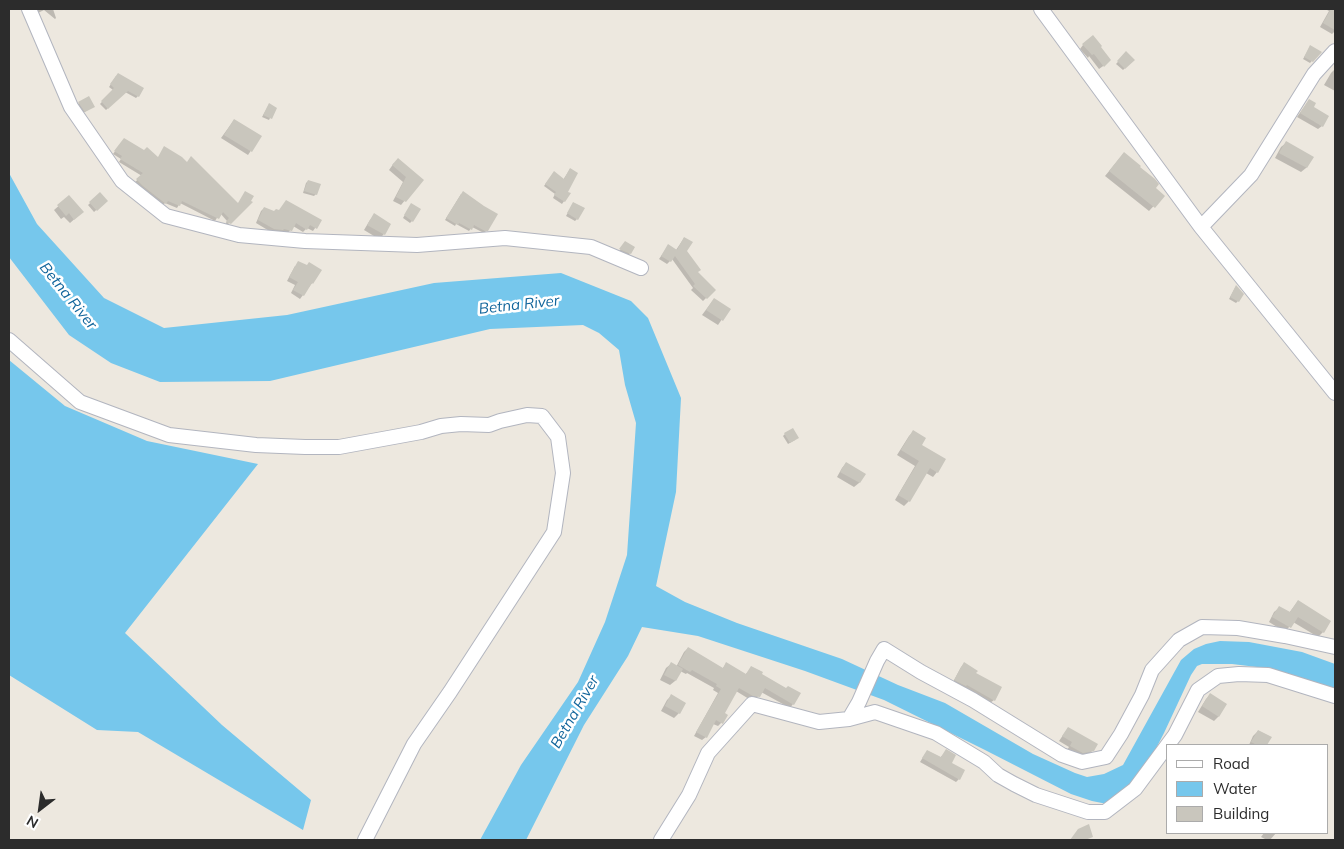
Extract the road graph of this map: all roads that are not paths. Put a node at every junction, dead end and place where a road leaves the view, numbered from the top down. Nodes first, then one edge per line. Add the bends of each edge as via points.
1 (29, 9) edge
2 (1041, 9) edge
3 (1335, 51) edge
4 (1201, 227) junction
5 (641, 268) dead end
6 (9, 340) edge
7 (1335, 393) edge
8 (1335, 647) edge
9 (1335, 696) edge
10 (849, 719) junction
11 (1168, 744) edge
12 (1166, 747) edge
13 (365, 840) edge
14 (661, 840) edge

1 - 5 street via 71,107 122,181 166,216 239,235 305,241 417,245 505,238 591,247
2 - 4 street
3 - 4 street via 1314,74 1251,175
4 - 7 street
6 - 13 street via 80,402 169,435 256,444 339,446 441,426 489,426 527,415 542,416 558,437 563,472 554,532 414,744
8 - 10 street via 1238,628 1202,627 1179,640 1152,670 1142,695 1106,757 1082,762 1062,755 884,649
9 - 11 street via 1268,675 1218,676 1198,690
10 - 12 street via 875,712 936,733 1014,784 1036,795 1088,812 1105,812 1135,789
10 - 14 street via 818,722 752,704 708,753 689,795

